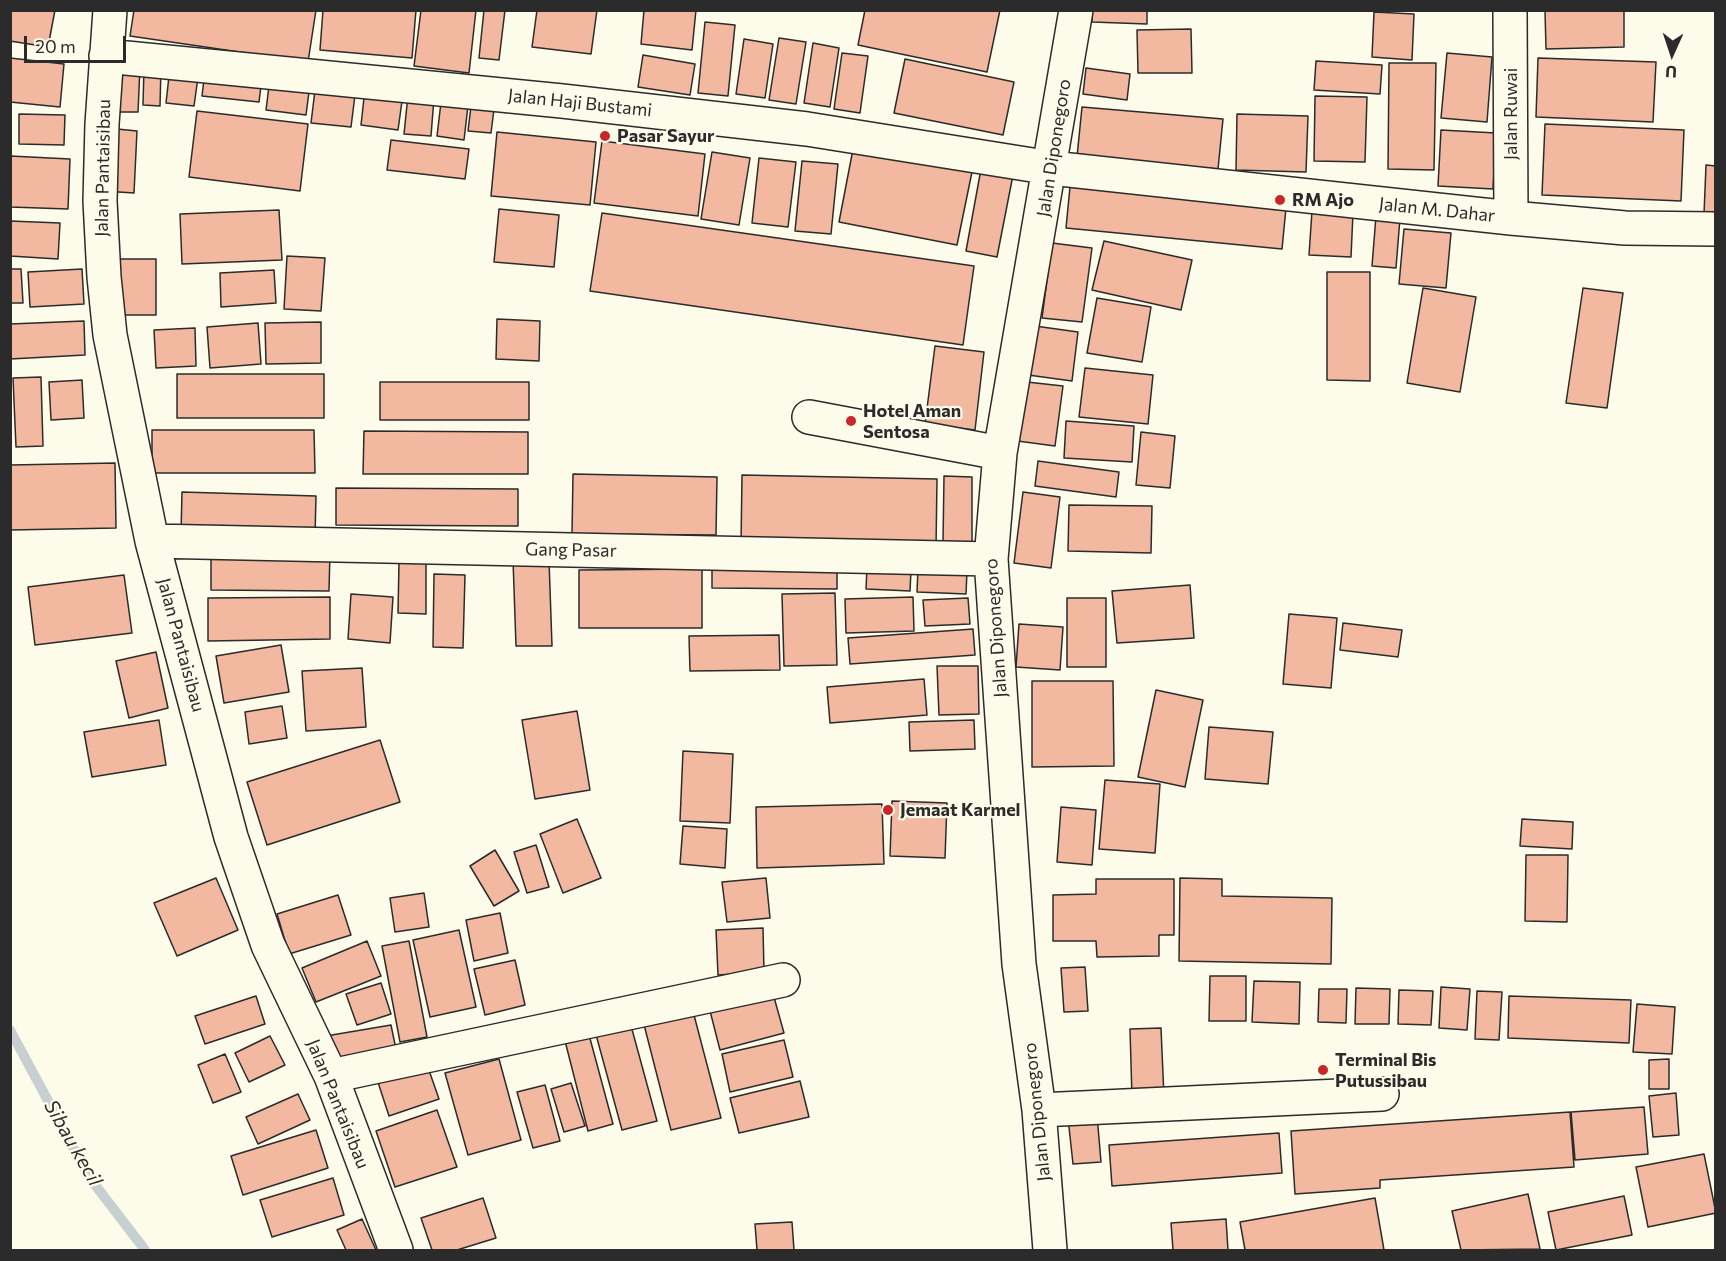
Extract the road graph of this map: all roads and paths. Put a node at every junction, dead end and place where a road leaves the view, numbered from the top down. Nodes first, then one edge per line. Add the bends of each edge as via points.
1 (110, 10) edge
2 (1076, 10) edge
3 (1510, 10) edge
4 (106, 56) junction
5 (1051, 168) junction
6 (1511, 218) junction
7 (1716, 229) edge
8 (809, 417) dead end
9 (1000, 453) junction
10 (152, 541) junction
11 (991, 559) junction
12 (783, 980) dead end
13 (331, 1076) junction
14 (1382, 1094) dead end
15 (1039, 1110) junction
16 (396, 1251) edge
17 (1050, 1251) edge

1 - 4 street, Jalan Pantaisibau
2 - 5 street, Jalan Diponegoro
3 - 6 street, Jalan Ruwai
4 - 5 street, Jalan Haji Bustami via 807,129
4 - 10 street, Jalan Pantaisibau via 100,201 104,277 110,335
5 - 6 street, Jalan M. Dahar
5 - 9 street, Jalan Diponegoro
6 - 7 street, Jalan M. Dahar via 1624,228
8 - 9 street
9 - 11 street, Jalan Diponegoro
10 - 11 street, Gang Pasar
10 - 13 street, Jalan Pantaisibau via 235,848 268,945
11 - 15 street, Jalan Diponegoro via 1019,964
12 - 13 street
13 - 16 street, Jalan Pantaisibau
14 - 15 street
15 - 17 street, Jalan Diponegoro

